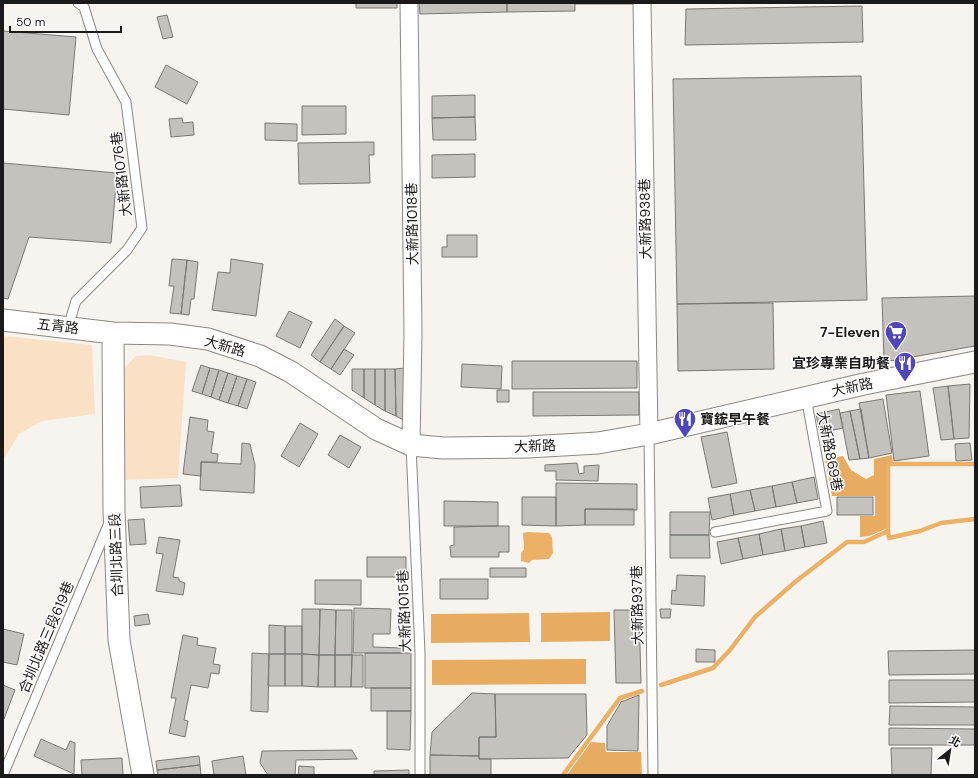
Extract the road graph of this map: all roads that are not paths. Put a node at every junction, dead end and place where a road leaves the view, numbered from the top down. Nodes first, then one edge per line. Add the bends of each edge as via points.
1 (78, 3) edge
2 (409, 3) edge
3 (642, 3) edge
4 (3, 320) edge
5 (68, 327) junction
6 (113, 333) junction
7 (975, 362) edge
8 (806, 397) junction
9 (649, 434) junction
10 (411, 445) junction
11 (114, 511) junction
12 (715, 532) dead end
13 (3, 775) edge
14 (143, 775) edge
15 (420, 775) edge
16 (653, 775) edge

1 - 5 lane, 大新路1076巷 via 84,7 97,48 126,102 142,228 127,250 76,301
2 - 10 street, 大新路1018巷 via 413,333
3 - 9 street, 大新路938巷
4 - 5 street, 五青路
5 - 6 street, 五青路
6 - 10 street, 大新路 via 170,334 208,339 260,356 291,372 376,429
6 - 11 street, 合圳北路三段
7 - 8 street, 大新路
8 - 9 street, 大新路
8 - 12 lane, 大新路869巷 via 827,511
9 - 10 street, 大新路 via 598,443 528,447 443,448
9 - 16 lane, 大新路937巷
10 - 15 lane, 大新路1015巷 via 420,653
11 - 13 lane, 合圳北路三段619巷
11 - 14 street, 合圳北路三段 via 119,640

